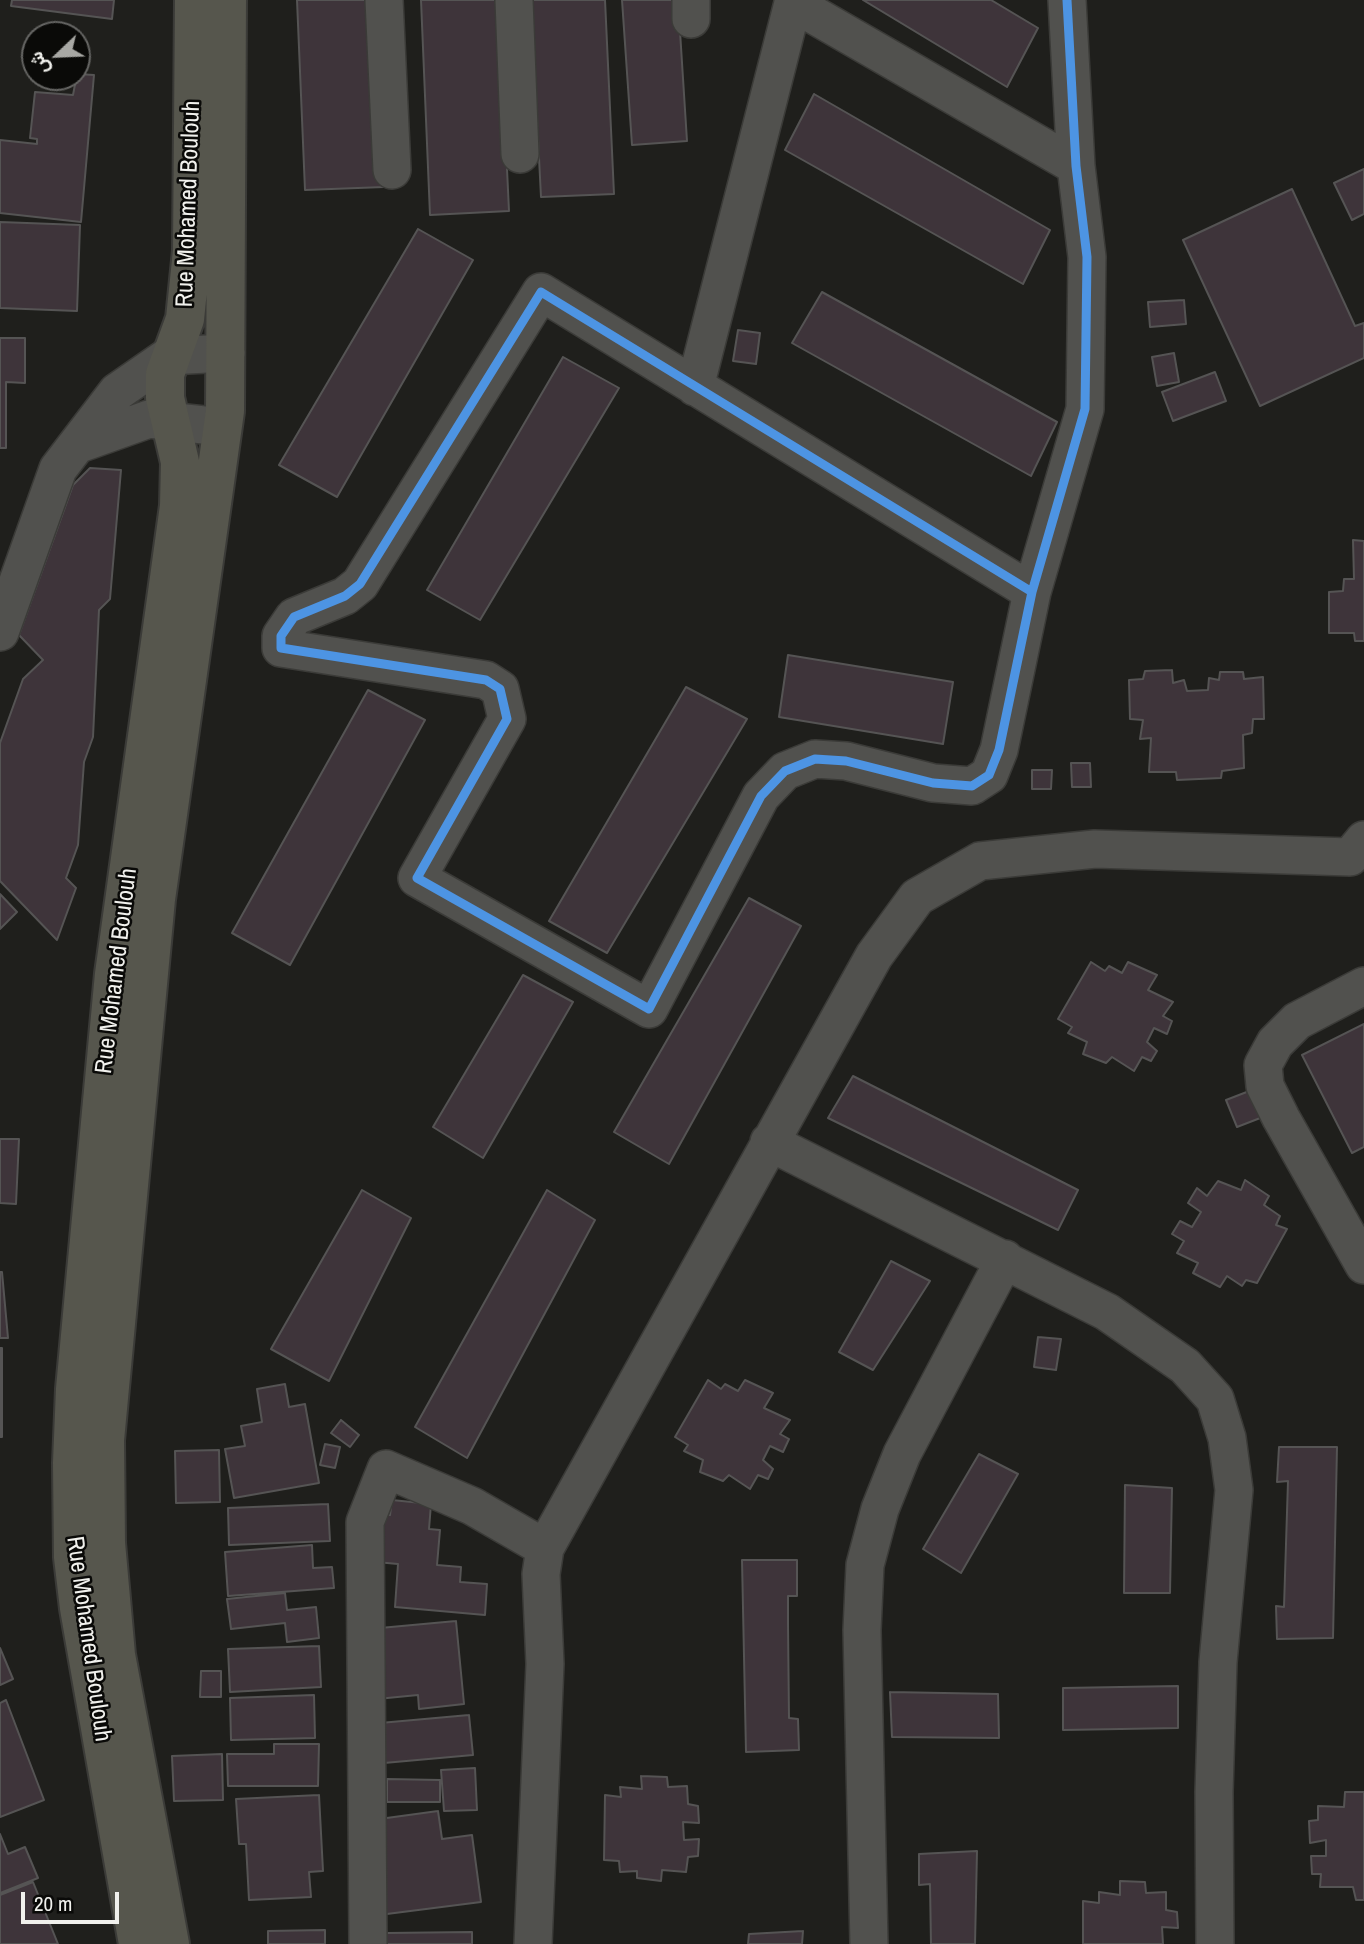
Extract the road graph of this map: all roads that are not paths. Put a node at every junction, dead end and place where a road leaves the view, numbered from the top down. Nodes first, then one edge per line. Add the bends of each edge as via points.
1 (194, 0) edge
2 (227, 0) edge
3 (384, 0) edge
4 (514, 0) edge
5 (1068, 0) edge
6 (520, 154) dead end
7 (1076, 166) junction
8 (392, 170) dead end
9 (226, 353) junction
10 (169, 356) junction
11 (695, 387) junction
12 (172, 422) junction
13 (222, 427) junction
14 (79, 444) junction
15 (1032, 592) junction
16 (0, 632) edge
17 (1364, 840) edge
18 (1364, 986) edge
19 (769, 1142) junction
20 (1004, 1259) junction
21 (1364, 1265) edge
22 (545, 1548) junction
23 (138, 1944) edge
24 (170, 1944) edge
25 (368, 1944) edge
26 (533, 1944) edge
27 (869, 1944) edge
28 (1215, 1944) edge

1 - 10 main road, Rue Mohamed Boulouh via 192,251 186,319
2 - 9 main road
3 - 8 street
4 - 6 street
5 - 7 street
7 - 11 street via 793,3
7 - 15 street via 1087,257 1085,409
9 - 10 street
9 - 13 main road
10 - 12 main road, Rue Mohamed Boulouh via 165,398
10 - 14 street via 117,392
11 - 15 street
11 - 15 street via 541,292 360,584 345,596 293,617 281,636 281,648 486,680 500,690 508,719 417,878 649,1009 761,796 785,771 815,759 846,761 933,783 972,786 989,775 999,750
12 - 13 street
12 - 14 street via 149,419
12 - 23 main road, Rue Mohamed Boulouh via 180,462 179,506 114,974 72,1463 73,1557 79,1608
13 - 24 main road via 156,899 106,1440 106,1543 116,1655
14 - 16 street via 58,469
17 - 19 street via 1350,857 1094,849 980,861 917,897 874,956
18 - 21 street via 1297,1021 1275,1042 1263,1065 1265,1086 1280,1118
19 - 20 street
19 - 22 street
20 - 27 street via 902,1454 865,1565 862,1630
20 - 28 street via 1107,1312 1185,1366 1215,1399 1227,1438 1234,1490 1218,1662
22 - 25 street via 472,1506 386,1469 365,1522
22 - 26 street via 541,1574 545,1664

